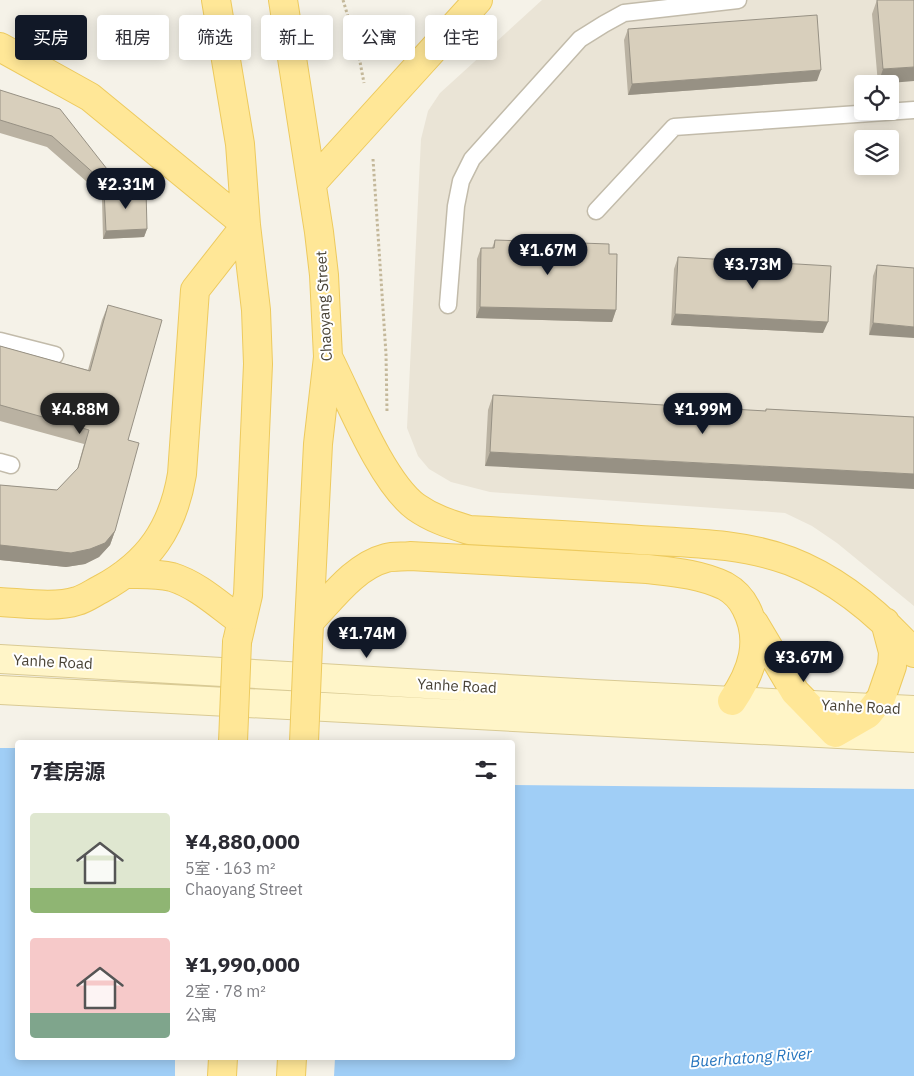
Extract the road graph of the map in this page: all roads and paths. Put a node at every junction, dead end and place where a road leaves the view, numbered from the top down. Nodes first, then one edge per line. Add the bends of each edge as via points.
1 (216, 0) edge
2 (283, 0) edge
3 (343, 0) edge
4 (478, 0) edge
5 (738, 0) edge
6 (0, 47) edge
7 (914, 110) edge
8 (371, 118) junction
9 (312, 183) junction
10 (596, 211) dead end
11 (246, 225) junction
12 (448, 305) dead end
13 (0, 340) edge
14 (55, 356) dead end
15 (328, 357) junction
16 (387, 417) dead end
17 (125, 574) junction
18 (0, 602) edge
19 (750, 615) junction
20 (885, 622) junction
21 (239, 632) junction
22 (310, 633) junction
23 (914, 653) edge
24 (0, 659) edge
25 (0, 690) edge
26 (732, 700) junction
27 (806, 704) junction
28 (873, 708) junction
29 (914, 710) edge
30 (835, 733) junction
31 (914, 738) edge
32 (233, 740) edge
33 (304, 740) edge
34 (223, 1060) edge
35 (292, 1060) edge
36 (222, 1076) edge
37 (291, 1076) edge

1 - 11 main road via 240,144
2 - 9 main road, Chaoyang Street
3 - 8 path via 357,46
4 - 8 main road
5 - 12 lane via 624,13 580,39 472,159 461,181
6 - 11 main road via 90,97
7 - 10 lane via 674,127
8 - 9 main road
8 - 16 path
9 - 15 main road, Chaoyang Street via 324,275
11 - 17 main road via 195,290 182,474 177,500 169,524
11 - 21 main road via 256,310 257,402 248,595
13 - 14 lane
15 - 20 main road via 388,478 415,507 439,521 469,530 706,544 753,550 790,561 819,575
15 - 22 main road, Chaoyang Street via 318,444
17 - 18 main road via 77,601 42,604
17 - 21 main road via 173,577 196,589
19 - 22 main road via 742,601 727,587 684,573 410,556 387,558 371,564 346,583
19 - 26 main road via 756,638 754,654 743,684
19 - 27 main road via 786,678
20 - 23 main road
20 - 28 main road via 893,652 892,666 881,698
21 - 32 main road, bridge
22 - 33 main road, Chaoyang Street, bridge
24 - 26 main road, Yanhe Road
25 - 30 main road, Yanhe Road
26 - 27 main road, Yanhe Road
27 - 28 main road, Yanhe Road
27 - 30 main road
28 - 29 main road, Yanhe Road
28 - 30 main road via 858,722
30 - 31 main road, Yanhe Road
34 - 36 main road
35 - 37 main road

